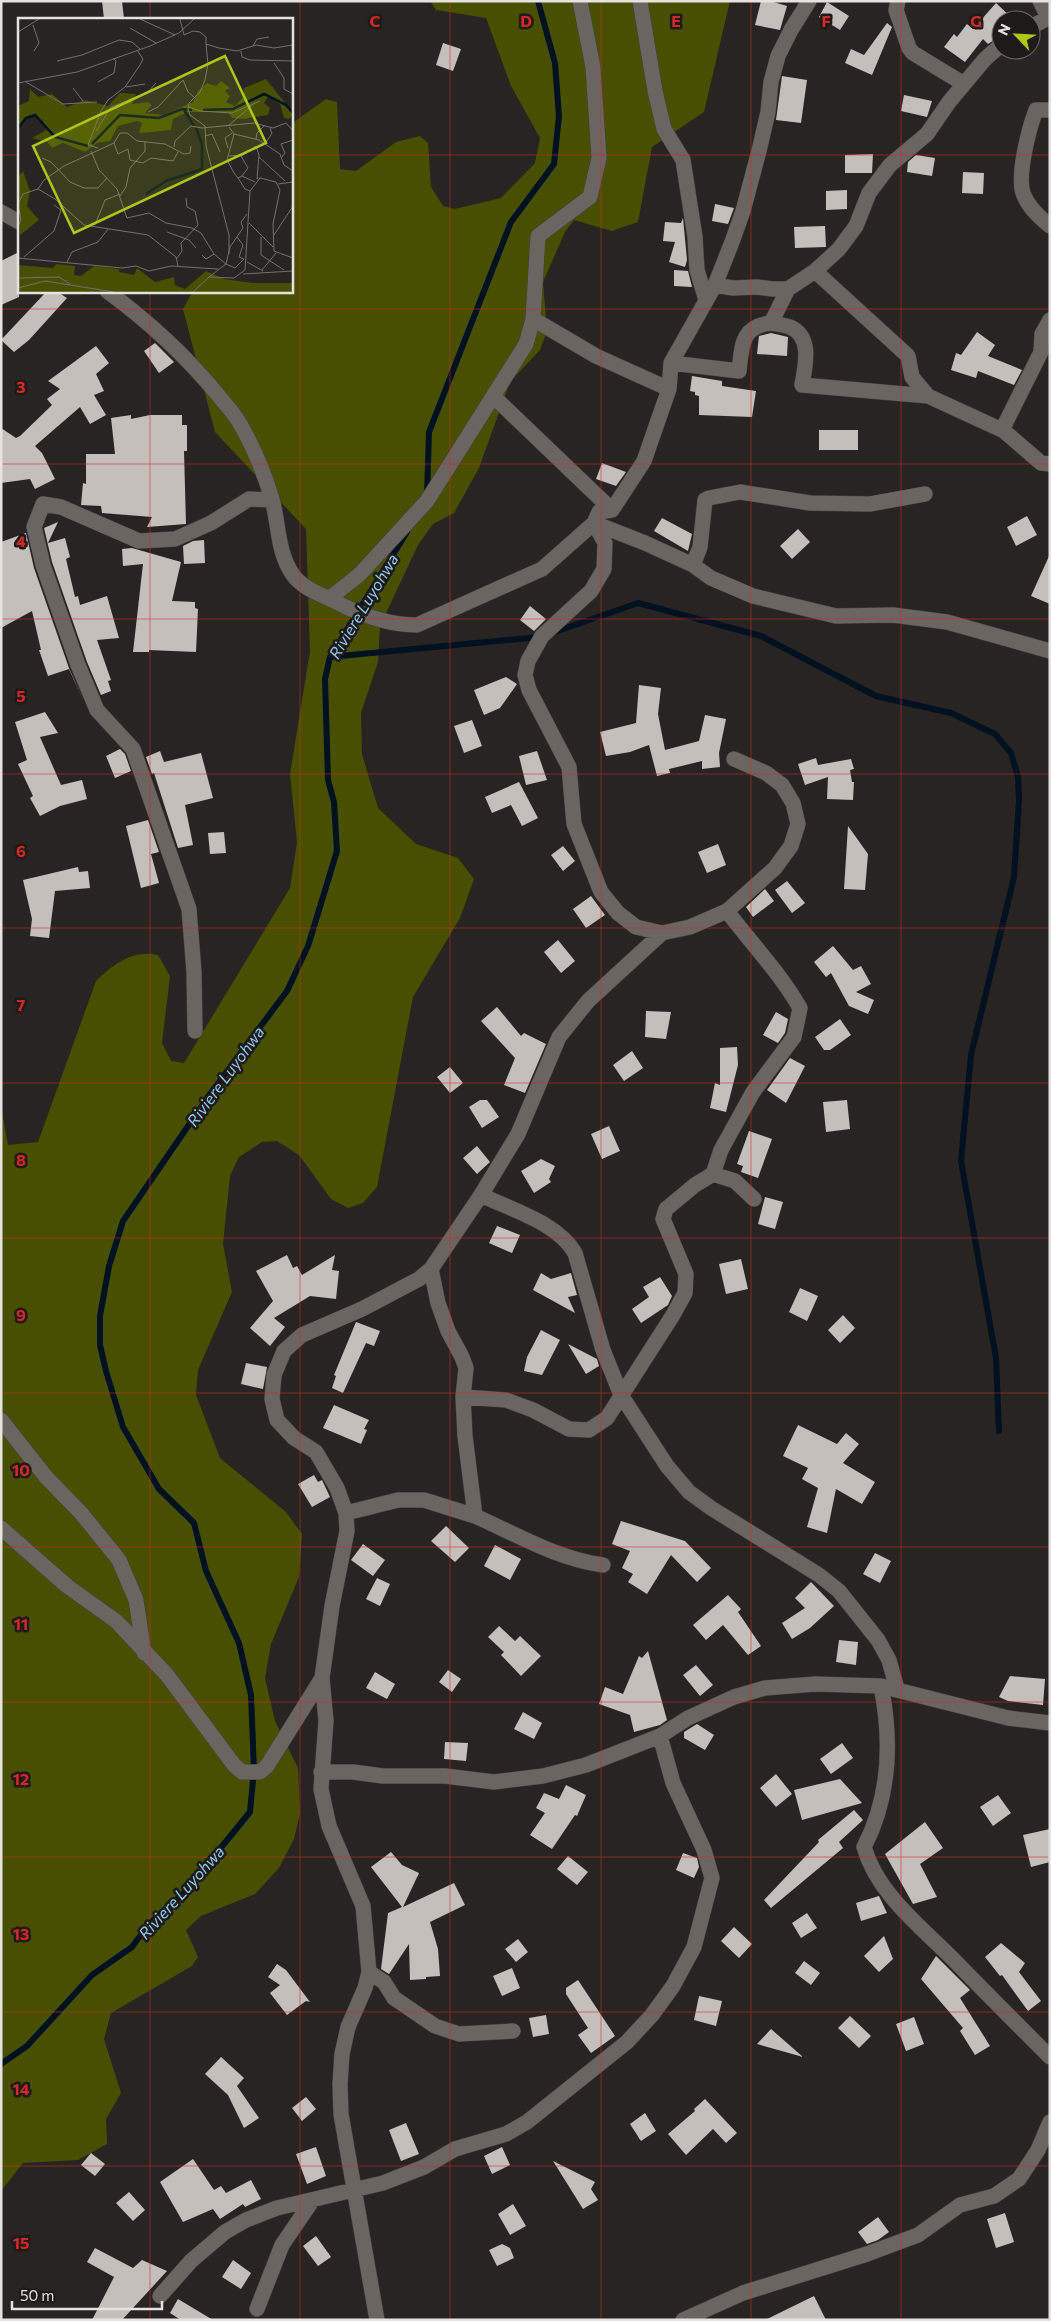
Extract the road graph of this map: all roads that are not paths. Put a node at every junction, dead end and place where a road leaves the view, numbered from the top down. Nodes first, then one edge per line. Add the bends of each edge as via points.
1 (580, 1) edge
2 (640, 1) edge
3 (809, 1) edge
4 (898, 1) edge
5 (1040, 1) edge
6 (1049, 17) edge
7 (991, 54) edge
8 (964, 84) junction
9 (1050, 110) edge
10 (1, 212) edge
11 (18, 221) edge
12 (1050, 226) edge
13 (815, 271) junction
14 (715, 285) junction
15 (788, 288) junction
16 (108, 292) edge
17 (706, 300) junction
18 (533, 319) junction
19 (1050, 320) edge
20 (771, 323) junction
21 (671, 363) junction
22 (669, 389) junction
23 (494, 396) junction
24 (928, 396) junction
25 (1002, 430) junction
26 (1050, 464) edge
27 (925, 494) dead end
28 (272, 500) junction
29 (612, 510) junction
30 (594, 524) junction
31 (693, 566) junction
32 (330, 598) junction
33 (1050, 651) edge
34 (734, 759) dead end
35 (727, 911) junction
36 (662, 933) junction
37 (195, 1031) dead end
38 (713, 1174) junction
39 (481, 1195) junction
40 (754, 1199) dead end
41 (431, 1269) junction
42 (621, 1396) junction
43 (463, 1398) junction
44 (1, 1420) edge
45 (346, 1513) junction
46 (475, 1516) junction
47 (1, 1528) edge
48 (602, 1565) dead end
49 (144, 1653) junction
50 (322, 1678) junction
51 (881, 1686) junction
52 (896, 1689) junction
53 (1050, 1723) edge
54 (660, 1736) junction
55 (321, 1772) junction
56 (369, 1972) junction
57 (513, 2031) dead end
58 (1050, 2057) edge
59 (1050, 2122) edge
60 (356, 2190) junction
61 (312, 2201) junction
62 (160, 2296) dead end
63 (257, 2309) dead end
64 (377, 2320) edge
65 (683, 2320) edge

1 - 18 street via 593,67 599,158 590,197 538,236
2 - 17 street via 664,129 683,160 695,237 696,270
3 - 14 street via 778,56 770,82 768,112 743,211
4 - 8 street via 896,10 909,48
5 - 6 street
7 - 8 street
8 - 13 street via 927,134 890,165 869,193 856,226 839,249
9 - 12 street via 1036,110 1026,136 1023,192 1035,214
10 - 11 street
13 - 15 street
13 - 24 street via 908,356 912,378
14 - 15 street
14 - 17 street
15 - 20 street
16 - 28 street via 167,341 238,421 260,463
17 - 21 street
18 - 22 street via 596,356
18 - 23 street via 526,344
19 - 25 street via 1042,334 1041,352
20 - 21 street via 758,324 749,331 742,345 739,371
20 - 24 street via 791,327 802,338 807,354 802,385
21 - 22 street
22 - 29 street via 644,460
23 - 29 street
23 - 32 street via 427,501 360,574
24 - 25 street
25 - 26 street via 1041,463
27 - 31 street via 870,504 810,503 740,492 709,498 705,500 700,547
28 - 32 street via 278,537 293,575 302,584
28 - 37 street via 249,498 211,523 176,539 139,541 61,507 43,504 34,527 42,565 78,665 97,710 133,749 189,908
29 - 30 street via 598,512
30 - 31 street
30 - 32 street via 542,569 417,625 397,625 364,615
30 - 36 street via 605,543 604,569 591,591 542,636 528,661 525,675 529,690 569,767 574,824 601,892 618,913 636,927
31 - 33 street via 711,578 752,596 803,609 836,616 893,615 947,622
34 - 35 street via 766,773 782,785 793,803 798,824 791,846 776,868
35 - 36 street via 690,927
35 - 38 street via 787,986 800,1008 794,1037 753,1092 721,1150
36 - 39 street via 588,1001 559,1037 518,1134
38 - 40 street via 735,1180
38 - 42 street via 666,1209 663,1219 686,1274 684,1293
39 - 41 street
39 - 42 street via 544,1224 569,1242
41 - 43 street via 438,1303 466,1368
41 - 45 street via 419,1279 362,1309 302,1335 284,1351 274,1375 272,1399 277,1420 294,1438 316,1452 337,1488
42 - 43 street via 607,1418 589,1430 569,1429 506,1400
42 - 52 street via 667,1466 689,1492 839,1591 878,1640 889,1660
43 - 46 street
44 - 49 street via 119,1560 136,1600
45 - 46 street via 398,1500 424,1500
45 - 50 street via 347,1531
46 - 48 street via 553,1552
47 - 49 street via 68,1586 116,1621
49 - 50 street via 167,1675 242,1772 260,1772 276,1755
50 - 55 street via 326,1721
51 - 52 street
51 - 54 street via 815,1684 765,1688 734,1696 688,1718
51 - 58 street via 887,1717 888,1767 873,1828 864,1847 869,1865 880,1884
52 - 53 street via 1008,1718
54 - 55 street via 586,1765 543,1776 494,1782 445,1776
54 - 60 street via 673,1783 704,1850 712,1878 694,1947 673,1986 627,2042 528,2122 506,2134 455,2149 424,2167
55 - 56 street via 329,1826 363,1906
56 - 57 street via 384,1982 394,1998 434,2026 459,2034
56 - 60 street via 348,2027 340,2084
59 - 65 street via 1038,2150 1019,2179 994,2196 960,2205 918,2235 743,2293
60 - 61 street
60 - 64 street
61 - 62 street via 277,2208 225,2232 191,2260
61 - 63 street via 282,2244

